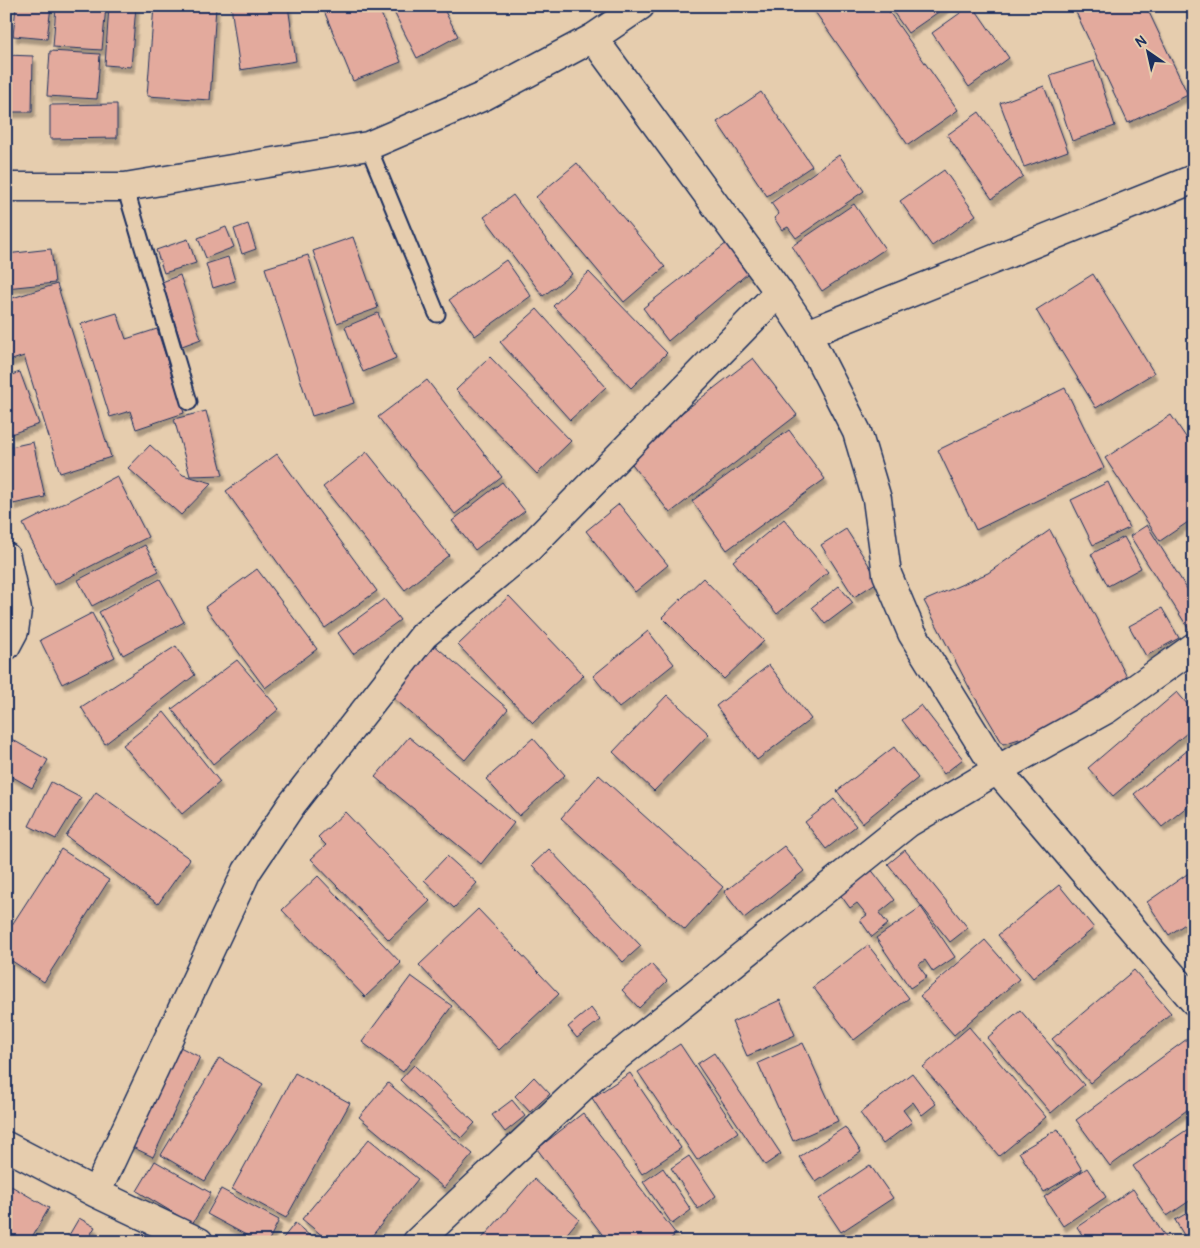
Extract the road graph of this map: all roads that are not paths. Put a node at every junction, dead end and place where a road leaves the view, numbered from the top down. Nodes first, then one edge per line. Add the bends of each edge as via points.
1 (640, 6) edge
2 (593, 38) junction
3 (368, 146) junction
4 (1194, 179) edge
5 (6, 187) edge
6 (125, 187) junction
7 (779, 292) junction
8 (437, 314) dead end
9 (807, 334) junction
10 (189, 402) dead end
11 (6, 557) edge
12 (6, 646) edge
13 (1194, 647) edge
14 (996, 770) junction
15 (1194, 1001) edge
16 (6, 1146) edge
17 (96, 1193) junction
18 (186, 1239) edge
19 (417, 1242) edge

1 - 2 street
2 - 3 street via 484,96
2 - 7 street
3 - 6 street
3 - 8 lane
4 - 9 street
5 - 6 street
6 - 10 lane
7 - 9 street
7 - 17 street via 528,549 424,635 292,804 247,871
9 - 14 street via 856,432 877,499 887,574 912,633
11 - 12 street via 17,610 14,631
13 - 14 street via 1107,709
14 - 15 street
14 - 19 street via 908,823 599,1071
16 - 17 street
17 - 18 street

